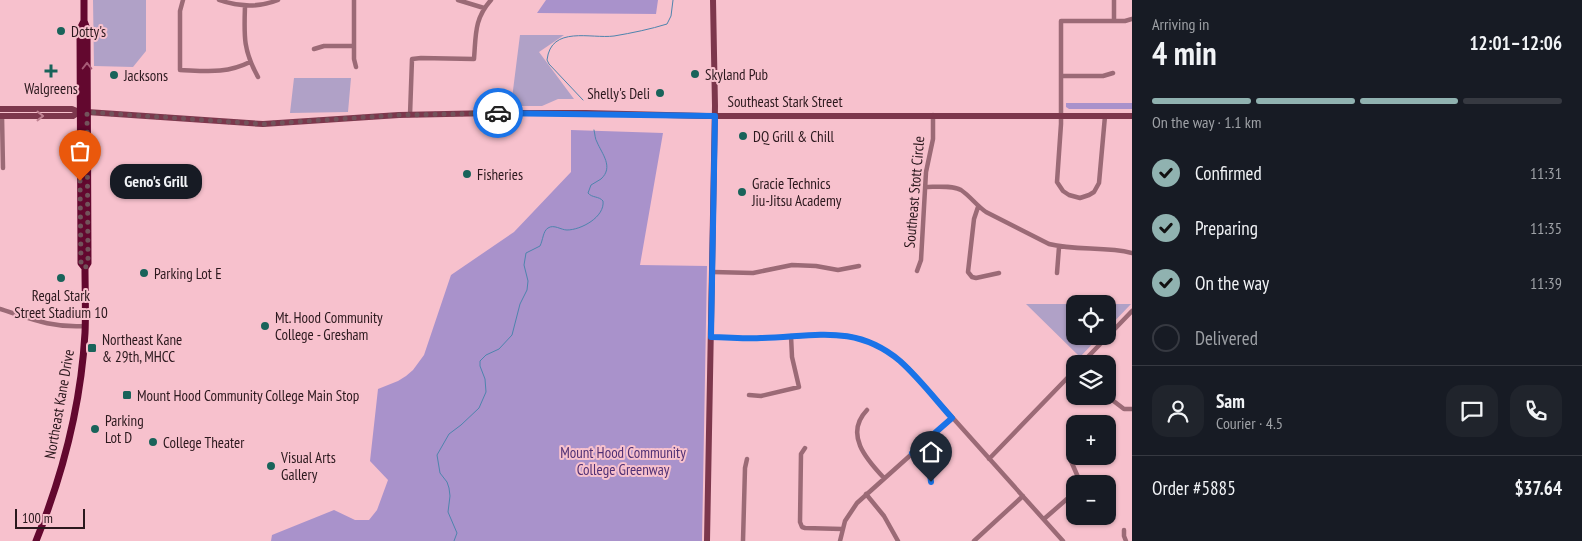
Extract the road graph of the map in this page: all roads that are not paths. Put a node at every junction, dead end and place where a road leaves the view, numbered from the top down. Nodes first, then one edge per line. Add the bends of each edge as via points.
1 (84, 0) edge
2 (183, 0) edge
3 (219, 0) edge
4 (278, 0) edge
5 (354, 0) edge
6 (458, 0) edge
7 (490, 0) edge
8 (714, 0) edge
9 (1114, 0) edge
10 (245, 6) junction
11 (484, 8) junction
12 (1132, 18) edge
13 (1114, 21) junction
14 (354, 46) junction
15 (314, 48) dead end
16 (250, 62) junction
17 (356, 67) dead end
18 (1112, 73) dead end
19 (1061, 76) junction
20 (258, 77) dead end
21 (83, 112) junction
22 (1, 114) edge
23 (410, 115) junction
24 (933, 115) junction
25 (1061, 115) junction
26 (715, 116) junction
27 (1105, 116) junction
28 (1132, 116) edge
29 (3, 168) dead end
30 (925, 187) junction
31 (978, 207) junction
32 (81, 238) junction
33 (88, 247) junction
34 (1059, 247) junction
35 (1132, 253) edge
36 (859, 266) dead end
37 (85, 268) junction
38 (917, 271) dead end
39 (713, 272) junction
40 (999, 273) dead end
41 (1057, 273) dead end
42 (0, 309) edge
43 (1132, 311) edge
44 (85, 326) junction
45 (790, 336) junction
46 (711, 337) junction
47 (1090, 355) edge
48 (1066, 379) edge
49 (749, 395) dead end
50 (1116, 404) edge
51 (1132, 409) edge
52 (867, 410) dead end
53 (952, 418) junction
54 (805, 448) dead end
55 (912, 453) junction
56 (748, 459) dead end
57 (989, 459) junction
58 (884, 478) junction
59 (931, 482) dead end
60 (866, 494) junction
61 (1023, 496) junction
62 (1066, 500) edge
63 (1044, 519) junction
64 (842, 529) junction
65 (1124, 530) dead end
66 (36, 541) edge
67 (707, 541) edge
68 (743, 541) edge
69 (840, 541) edge
70 (898, 541) edge
71 (974, 541) edge
72 (1063, 541) edge
73 (1126, 541) edge

1 - 21 main road via 87,29
2 - 16 street via 180,11 180,70 224,71
3 - 10 street
4 - 10 street
5 - 14 street
6 - 11 street
7 - 11 street
8 - 26 main road
9 - 13 street
10 - 16 street via 244,38
11 - 23 street via 476,30 474,59 412,59
12 - 13 street
13 - 19 street via 1061,21
14 - 15 street
14 - 17 street
16 - 20 street
18 - 19 street
19 - 25 street
21 - 22 main road, Southeast Stark Street via 73,116
21 - 23 main road, Southeast Stark Street via 263,124
21 - 32 main road, Northeast Kane Drive
21 - 33 main road, Northeast Kane Drive
22 - 29 street
23 - 26 main road, Southeast Stark Street via 586,113
24 - 25 main road, Southeast Stark Street
24 - 26 main road, Southeast Stark Street
24 - 30 street, Southeast Stott Circle via 933,139
25 - 27 main road, Southeast Stark Street
25 - 27 street via 1058,182 1063,191 1080,198 1094,192 1099,183
26 - 39 main road
27 - 28 main road, Southeast Stark Street
30 - 31 street via 958,189
30 - 38 street, Southeast Stott Circle
31 - 34 street
31 - 40 street via 968,272 976,278
32 - 33 main road via 84,246
32 - 37 main road, Northeast Kane Drive via 81,263
33 - 37 main road, Northeast Kane Drive
34 - 35 street
34 - 41 street
36 - 39 street via 838,270 798,265 753,273
37 - 44 main road, Northeast Kane Drive
39 - 46 main road
42 - 44 street via 50,325
43 - 47 street
44 - 66 main road, Northeast Kane Drive via 69,439
45 - 46 street
45 - 49 street via 799,387 761,396
45 - 53 street via 836,334 879,347 904,365
46 - 67 main road
48 - 57 street
50 - 51 street via 1123,411
52 - 58 street via 858,423 860,446 868,462
53 - 55 street
53 - 57 street
54 - 64 street via 802,454 800,522 805,528
55 - 58 street
55 - 59 street via 930,474
56 - 68 street
57 - 61 street
58 - 60 street
60 - 64 street via 848,514
60 - 70 street
61 - 63 street
61 - 71 street
62 - 63 street
63 - 72 street
64 - 69 street
65 - 73 street

